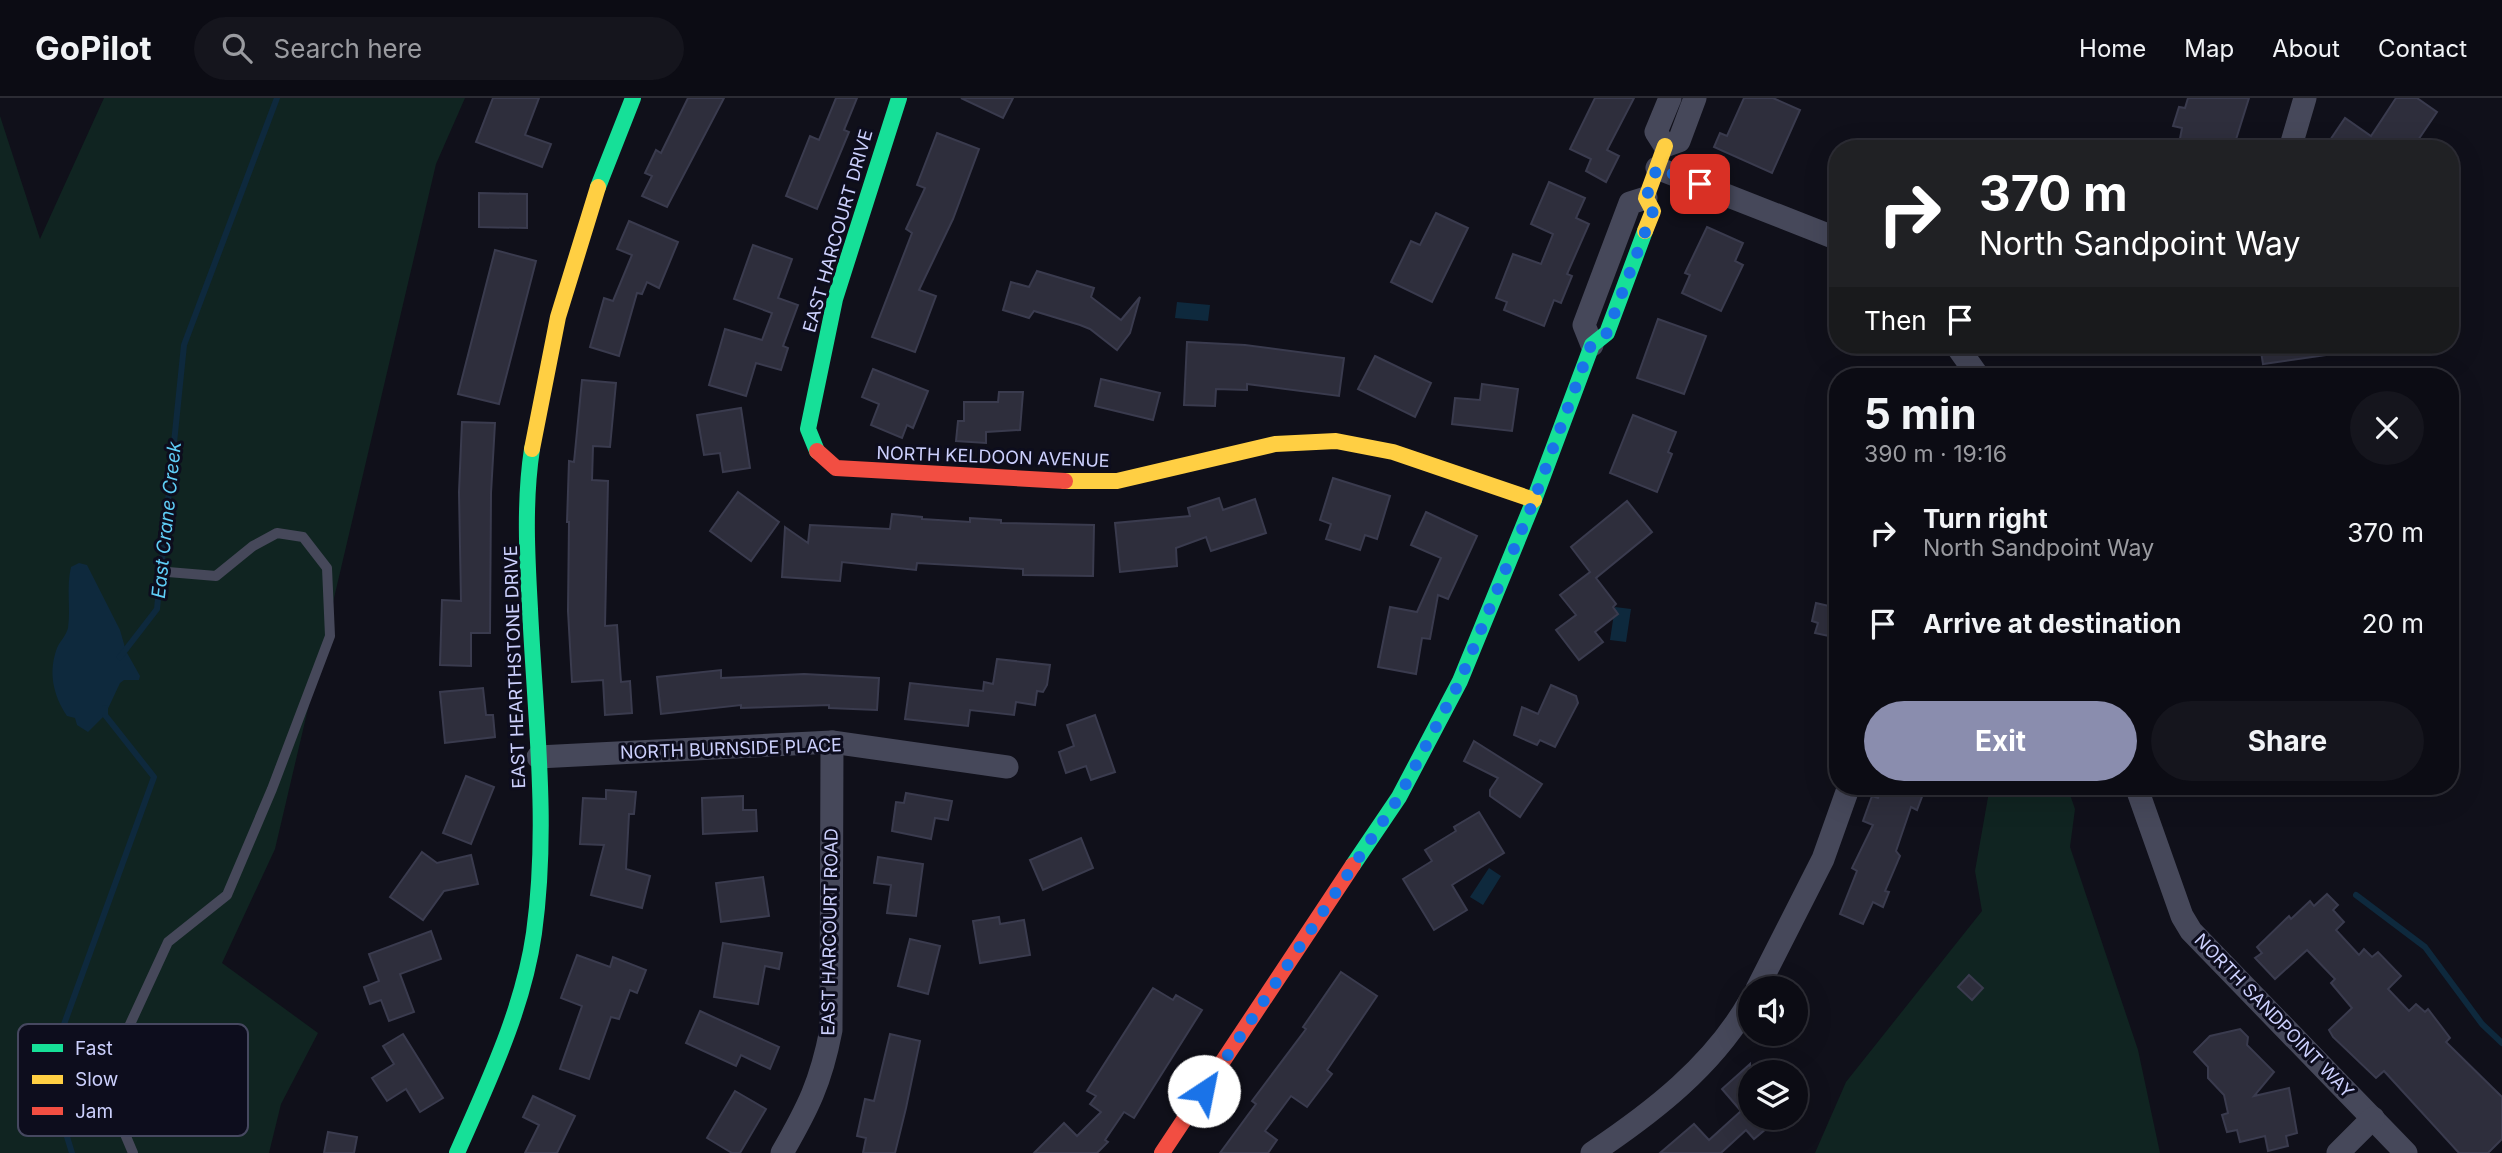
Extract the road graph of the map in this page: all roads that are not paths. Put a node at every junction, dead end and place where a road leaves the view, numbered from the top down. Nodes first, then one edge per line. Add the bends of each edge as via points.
1 (634, 98) edge
2 (898, 98) edge
3 (1670, 98) edge
4 (1695, 98) edge
5 (2305, 98) edge
6 (2293, 140) edge
7 (1665, 146) junction
8 (1657, 168) junction
9 (1646, 198) joint
10 (1829, 235) edge
11 (1591, 345) joint
12 (819, 457) joint
13 (1534, 500) junction
14 (168, 572) dead end
15 (832, 742) junction
16 (538, 757) junction
17 (1007, 766) dead end
18 (1846, 795) edge
19 (2139, 795) edge
20 (1764, 976) edge
21 (1738, 1022) edge
22 (130, 1024) edge
23 (2373, 1118) junction
24 (126, 1136) edge
25 (133, 1153) edge
26 (457, 1153) edge
27 (782, 1153) edge
28 (1162, 1153) edge
29 (1592, 1153) edge
30 (2338, 1153) edge
31 (2406, 1153) edge

1 - 16 street, EAST HEARTHSTONE DRIVE via 580,233 553,333 530,462 528,593
2 - 12 street, EAST HARCOURT DRIVE via 835,299 808,429
3 - 7 street via 1657,132
4 - 7 street via 1679,141
5 - 6 street
7 - 8 street
8 - 9 street
8 - 10 street
9 - 11 street via 1630,204 1584,325
11 - 13 street
12 - 13 street, NORTH KELDOON AVENUE via 836,468 855,471 1117,481 1275,444 1336,441 1393,452
13 - 28 street via 1460,681 1399,797
14 - 22 lane via 216,576 277,533 303,537 327,568 330,636 227,895 168,942
15 - 16 street, NORTH BURNSIDE PLACE
15 - 17 street, NORTH BURNSIDE PLACE
15 - 27 street, EAST HARCOURT ROAD via 831,1030 824,1070
16 - 26 street, EAST HEARTHSTONE DRIVE via 541,858 533,934 500,1048
18 - 20 street via 1823,859
19 - 23 street, NORTH SANDPOINT WAY via 2191,931
21 - 29 street via 1676,1091
23 - 30 street
23 - 31 street, NORTH SANDPOINT WAY
24 - 25 lane

